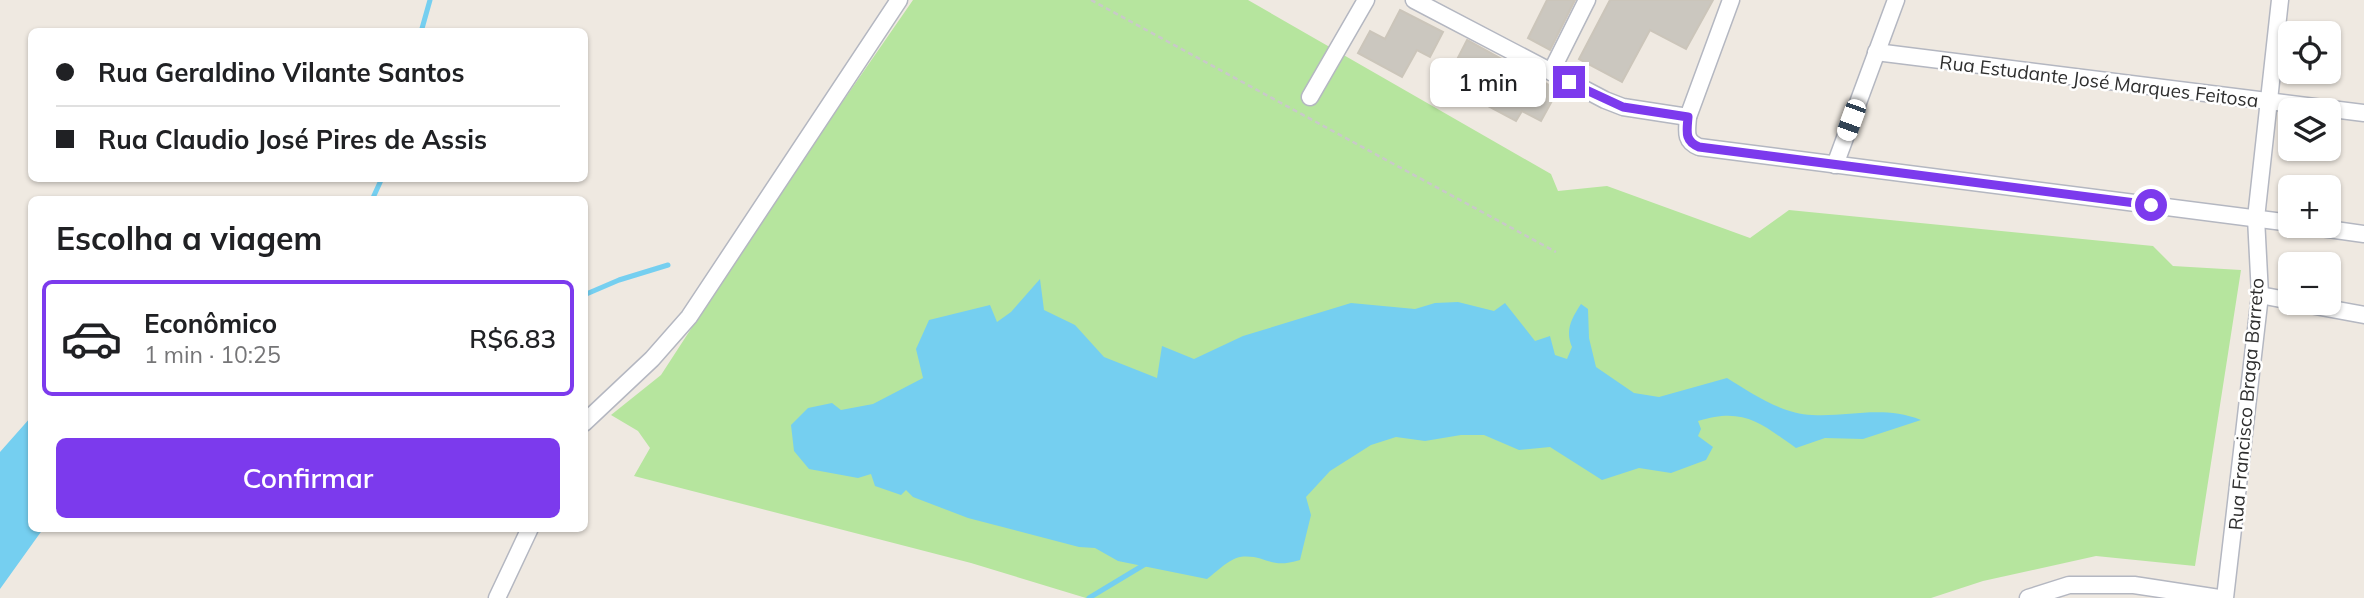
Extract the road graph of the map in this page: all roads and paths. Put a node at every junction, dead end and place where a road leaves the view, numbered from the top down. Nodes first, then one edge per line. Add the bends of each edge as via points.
1 (899, 0) edge
2 (1091, 0) edge
3 (1366, 0) edge
4 (1414, 0) edge
5 (1587, 0) edge
6 (1731, 0) edge
7 (1896, 0) edge
8 (2280, 0) edge
9 (1876, 52) junction
10 (1551, 72) junction
11 (1310, 97) dead end
12 (2268, 102) junction
13 (2364, 113) edge
14 (1688, 117) junction
15 (1835, 165) junction
16 (2256, 218) junction
17 (2278, 221) edge
18 (2341, 231) edge
19 (2364, 234) edge
20 (1556, 252) dead end
21 (2260, 295) junction
22 (2278, 298) edge
23 (2341, 311) edge
24 (2364, 315) edge
25 (588, 418) edge
26 (528, 532) edge
27 (2068, 592) edge
28 (497, 598) edge
29 (2028, 598) edge
30 (2219, 598) edge
31 (2225, 598) edge

1 - 25 street via 689,317
2 - 20 path
3 - 11 street
4 - 10 street
5 - 10 street
6 - 14 street
7 - 9 street
8 - 12 street, Rua Francisco Braga Barreto
9 - 12 street, Rua Estudante José Marques Feitosa
9 - 15 street
10 - 14 street via 1623,107
12 - 13 street, Rua Estudante José Marques Feitosa
12 - 16 street, Rua Francisco Braga Barreto
14 - 15 street via 1686,135 1691,144
15 - 16 street
16 - 17 street
16 - 21 street, Rua Francisco Braga Barreto
18 - 19 street
21 - 22 street
21 - 31 street, Rua Francisco Braga Barreto
23 - 24 street
26 - 28 street
27 - 29 street
27 - 30 street via 2134,585

